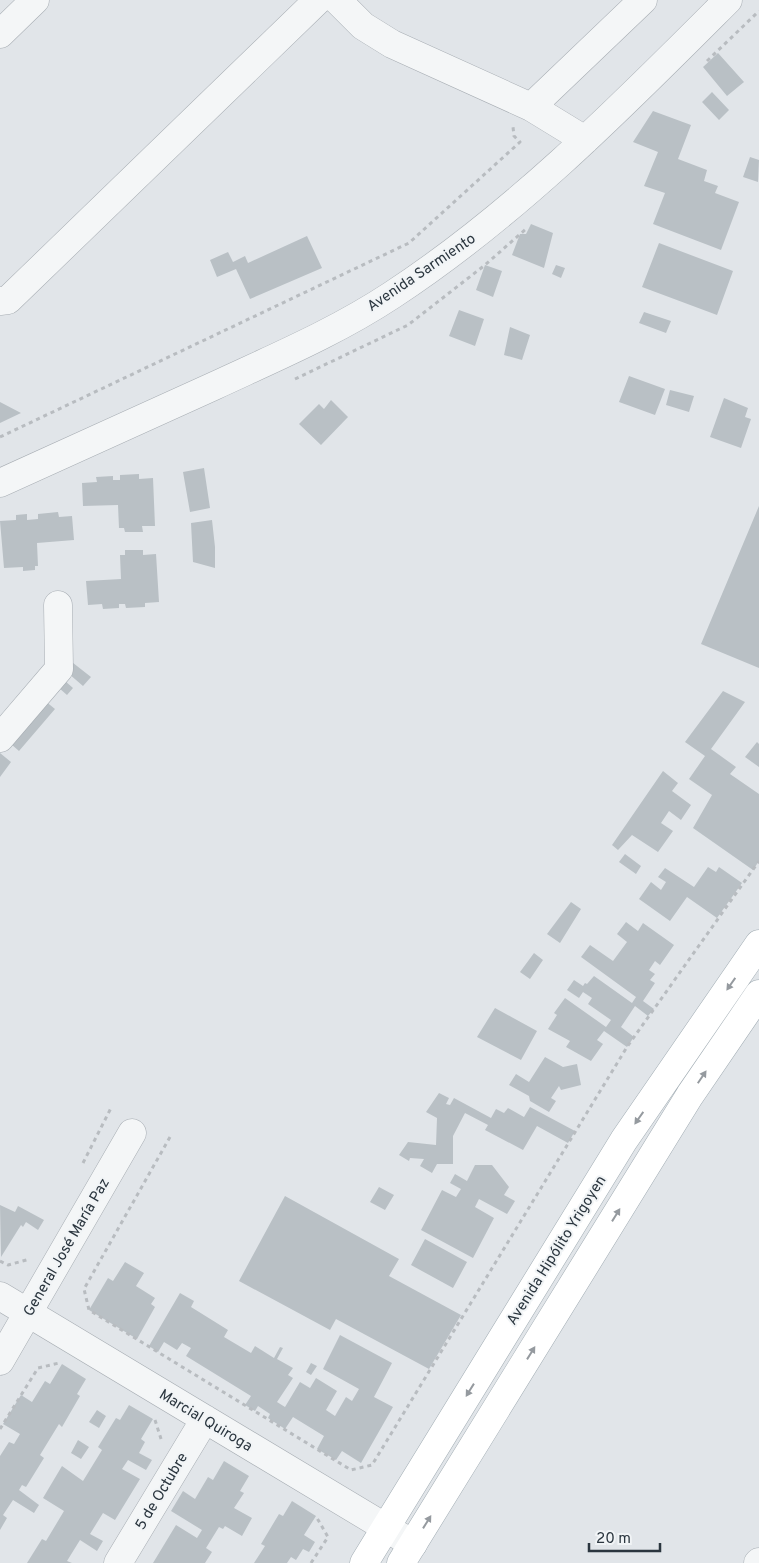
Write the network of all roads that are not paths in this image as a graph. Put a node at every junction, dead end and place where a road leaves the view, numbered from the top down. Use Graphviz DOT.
graph roads {
  1 [pos="35,0"];
  2 [pos="318,0"];
  3 [pos="337,0"];
  4 [pos="643,0"];
  5 [pos="728,0"];
  6 [pos="0,34"];
  7 [pos="522,114"];
  8 [pos="585,140"];
  9 [pos="0,301"];
  10 [pos="0,483"];
  11 [pos="58,605"];
  12 [pos="0,738"];
  13 [pos="759,944"];
  14 [pos="759,994"];
  15 [pos="132,1133"];
  16 [pos="0,1296"];
  17 [pos="28,1313"];
  18 [pos="0,1361"];
  19 [pos="486,1364"];
  20 [pos="513,1381"];
  21 [pos="205,1419"];
  22 [pos="385,1528"];
  23 [pos="407,1554"];
  24 [pos="118,1563"];
  25 [pos="364,1563"];
  1 -- 6 [label="street"];
  2 -- 9 [label="street"];
  3 -- 7 [label="street"];
  4 -- 7 [label="street"];
  5 -- 8 [label="street, Avenida Sarmiento"];
  7 -- 8 [label="street"];
  8 -- 10 [label="street, Avenida Sarmiento"];
  11 -- 12 [label="street"];
  13 -- 19 [label="main road, Avenida Hipólito Yrigoyen, one-way"];
  20 -- 14 [label="main road, one-way"];
  15 -- 17 [label="street, General José María Paz"];
  16 -- 17 [label="street, Marcial Quiroga"];
  17 -- 18 [label="street, General José María Paz"];
  17 -- 21 [label="street, Marcial Quiroga"];
  19 -- 20 [label="main road"];
  19 -- 22 [label="main road, Avenida Hipólito Yrigoyen, one-way"];
  23 -- 20 [label="main road, one-way"];
  21 -- 22 [label="street, Marcial Quiroga"];
  21 -- 24 [label="street, 5 de Octubre"];
  22 -- 23 [label="street, Marcial Quiroga"];
  22 -- 25 [label="main road, Avenida Hipólito Yrigoyen"];
}
